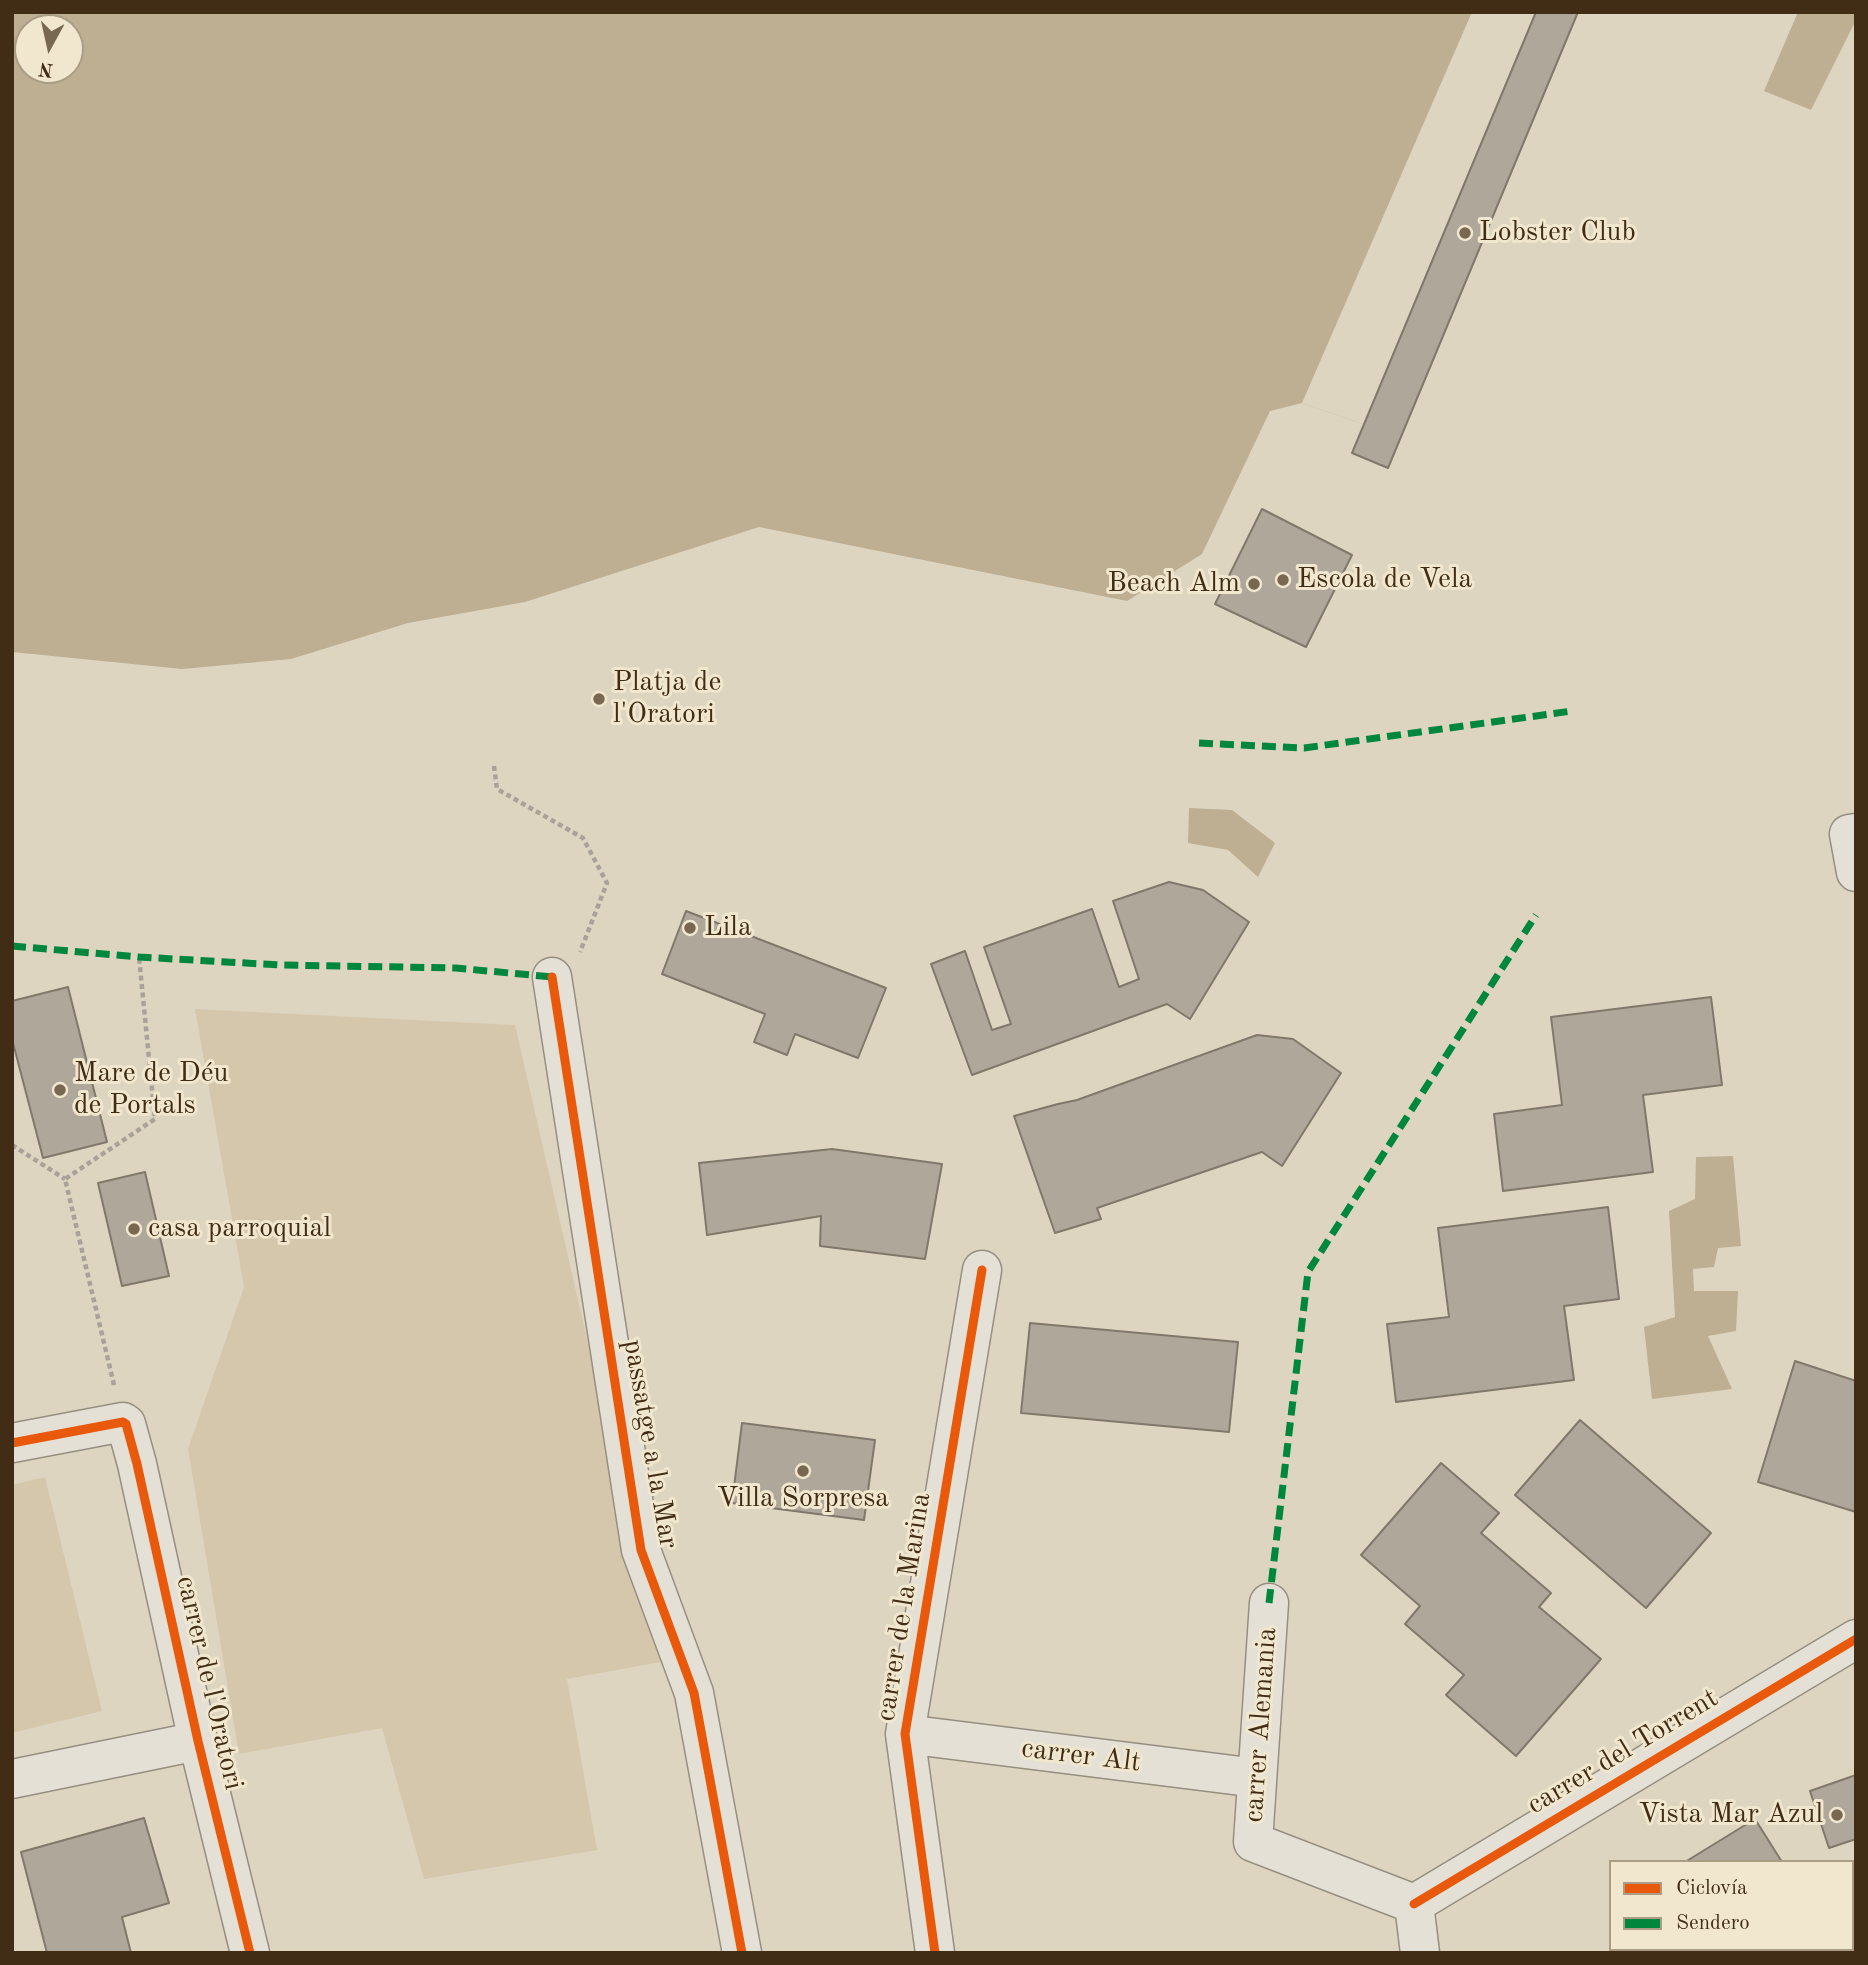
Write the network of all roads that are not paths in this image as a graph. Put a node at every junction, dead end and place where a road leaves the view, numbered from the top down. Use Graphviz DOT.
graph roads {
  1 [pos="1852,834"];
  2 [pos="1856,872"];
  3 [pos="552,977"];
  4 [pos="982,1270"];
  5 [pos="12,1443"];
  6 [pos="1269,1603"];
  7 [pos="1856,1639"];
  8 [pos="905,1734"];
  9 [pos="198,1741"];
  10 [pos="1257,1778"];
  11 [pos="12,1779"];
  12 [pos="1413,1904"];
  13 [pos="250,1953"];
  14 [pos="742,1953"];
  15 [pos="935,1953"];
  16 [pos="1420,1953"];
  1 -- 2 [label="street"];
  3 -- 14 [label="street, passatge a la Mar"];
  4 -- 8 [label="street, carrer de la Marina"];
  5 -- 9 [label="street, carrer de l'Oratori"];
  6 -- 10 [label="street, carrer Alemania"];
  7 -- 12 [label="street, carrer del Torrent"];
  8 -- 10 [label="street, carrer Alt"];
  8 -- 15 [label="street, carrer de la Marina"];
  9 -- 11 [label="street"];
  9 -- 13 [label="street, carrer de l'Oratori"];
  10 -- 12 [label="street, carrer Alemania"];
  12 -- 16 [label="street"];
}
